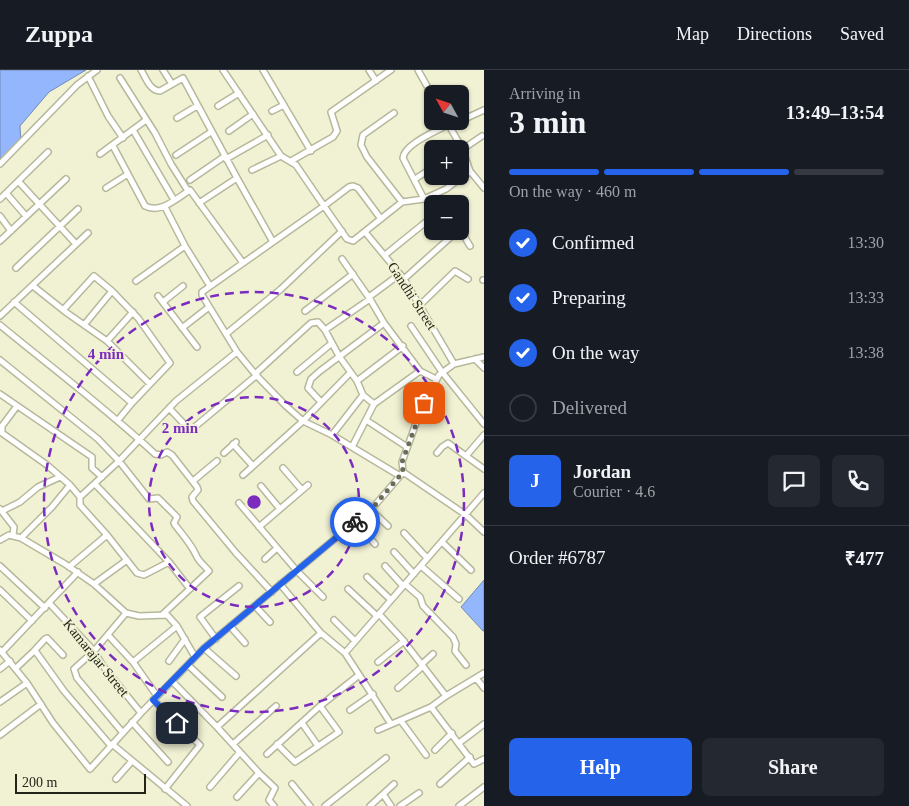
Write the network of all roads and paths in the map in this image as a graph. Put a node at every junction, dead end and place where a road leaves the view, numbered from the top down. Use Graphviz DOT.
graph roads {
  1 [pos="97,70"];
  2 [pos="141,70"];
  3 [pos="163,70"];
  4 [pos="223,70"];
  5 [pos="263,70"];
  6 [pos="369,70"];
  7 [pos="391,70"];
  8 [pos="418,70"];
  9 [pos="88,76"];
  10 [pos="120,78"];
  11 [pos="376,80"];
  12 [pos="172,84"];
  13 [pos="426,85"];
  14 [pos="239,93"];
  15 [pos="284,105"];
  16 [pos="197,106"];
  17 [pos="218,106"];
  18 [pos="484,110"];
  19 [pos="272,111"];
  20 [pos="394,113"];
  21 [pos="254,114"];
  22 [pos="469,117"];
  23 [pos="177,118"];
  24 [pos="146,120"];
  25 [pos="133,130"];
  26 [pos="437,130"];
  27 [pos="229,131"];
  28 [pos="211,132"];
  29 [pos="268,135"];
  30 [pos="482,136"];
  31 [pos="123,138"];
  32 [pos="469,145"];
  33 [pos="113,146"];
  34 [pos="310,151"];
  35 [pos="48,152"];
  36 [pos="100,154"];
  37 [pos="176,155"];
  38 [pos="282,156"];
  39 [pos="225,158"];
  40 [pos="291,161"];
  41 [pos="0,164"];
  42 [pos="252,170"];
  43 [pos="470,171"];
  44 [pos="424,173"];
  45 [pos="128,174"];
  46 [pos="237,178"];
  47 [pos="66,179"];
  48 [pos="415,179"];
  49 [pos="190,180"];
  50 [pos="19,182"];
  51 [pos="106,188"];
  52 [pos="484,188"];
  53 [pos="188,191"];
  54 [pos="6,193"];
  55 [pos="433,195"];
  56 [pos="0,198"];
  57 [pos="424,199"];
  58 [pos="174,200"];
  59 [pos="402,202"];
  60 [pos="198,203"];
  61 [pos="40,204"];
  62 [pos="324,206"];
  63 [pos="165,207"];
  64 [pos="78,209"];
  65 [pos="0,216"];
  66 [pos="26,216"];
  67 [pos="381,219"];
  68 [pos="424,223"];
  69 [pos="60,225"];
  70 [pos="11,231"];
  71 [pos="342,231"];
  72 [pos="365,232"];
  73 [pos="88,233"];
  74 [pos="448,240"];
  75 [pos="466,240"];
  76 [pos="0,241"];
  77 [pos="273,242"];
  78 [pos="76,244"];
  79 [pos="185,246"];
  80 [pos="470,246"];
  81 [pos="385,255"];
  82 [pos="342,259"];
  83 [pos="243,263"];
  84 [pos="16,268"];
  85 [pos="353,274"];
  86 [pos="400,274"];
  87 [pos="468,279"];
  88 [pos="404,280"];
  89 [pos="136,281"];
  90 [pos="33,286"];
  91 [pos="183,286"];
  92 [pos="210,286"];
  93 [pos="112,291"];
  94 [pos="158,296"];
  95 [pos="370,298"];
  96 [pos="14,302"];
  97 [pos="163,302"];
  98 [pos="419,306"];
  99 [pos="209,307"];
  100 [pos="63,310"];
  101 [pos="305,311"];
  102 [pos="133,312"];
  103 [pos="0,316"];
  104 [pos="384,323"];
  105 [pos="0,325"];
  106 [pos="84,325"];
  107 [pos="411,326"];
  108 [pos="182,328"];
  109 [pos="325,330"];
  110 [pos="226,334"];
  111 [pos="107,342"];
  112 [pos="332,343"];
  113 [pos="403,346"];
  114 [pos="197,347"];
  115 [pos="237,352"];
  116 [pos="339,356"];
  117 [pos="484,357"];
  118 [pos="475,359"];
  119 [pos="0,360"];
  120 [pos="454,364"];
  121 [pos="484,368"];
  122 [pos="297,372"];
  123 [pos="420,372"];
  124 [pos="442,372"];
  125 [pos="256,374"];
  126 [pos="350,374"];
  127 [pos="436,379"];
  128 [pos="357,381"];
  129 [pos="150,384"];
  130 [pos="0,394"];
  131 [pos="363,395"];
  132 [pos="321,402"];
  133 [pos="132,403"];
  134 [pos="374,404"];
  135 [pos="17,406"];
  136 [pos="168,408"];
  137 [pos="118,420"];
  138 [pos="303,420"];
  139 [pos="366,420"];
  140 [pos="484,424"];
  141 [pos="332,435"];
  142 [pos="484,435"];
  143 [pos="139,439"];
  144 [pos="352,447"];
  145 [pos="407,447"];
  146 [pos="224,453"];
  147 [pos="437,453"];
  148 [pos="466,456"];
  149 [pos="119,461"];
  150 [pos="217,461"];
  151 [pos="253,466"];
  152 [pos="284,468"];
  153 [pos="484,469"];
  154 [pos="402,474"];
  155 [pos="243,475"];
  156 [pos="60,477"];
  157 [pos="102,477"];
  158 [pos="193,481"];
  159 [pos="95,484"];
  160 [pos="70,485"];
  161 [pos="308,485"];
  162 [pos="261,486"];
  163 [pos="302,490"];
  164 [pos="484,493"];
  165 [pos="80,497"];
  166 [pos="239,503"];
  167 [pos="280,509"];
  168 [pos="370,509"];
  169 [pos="1,510"];
  170 [pos="466,515"];
  171 [pos="355,522"];
  172 [pos="388,526"];
  173 [pos="259,527"];
  174 [pos="484,532"];
  175 [pos="404,533"];
  176 [pos="13,535"];
  177 [pos="107,535"];
  178 [pos="21,538"];
  179 [pos="0,540"];
  180 [pos="442,542"];
  181 [pos="375,544"];
  182 [pos="277,548"];
  183 [pos="394,552"];
  184 [pos="427,558"];
  185 [pos="265,559"];
  186 [pos="127,560"];
  187 [pos="169,562"];
  188 [pos="0,566"];
  189 [pos="385,566"];
  190 [pos="421,566"];
  191 [pos="69,567"];
  192 [pos="297,570"];
  193 [pos="471,570"];
  194 [pos="78,572"];
  195 [pos="414,574"];
  196 [pos="367,577"];
  197 [pos="94,584"];
  198 [pos="280,584"];
  199 [pos="404,585"];
  200 [pos="239,586"];
  201 [pos="190,589"];
  202 [pos="348,589"];
  203 [pos="0,590"];
  204 [pos="272,592"];
  205 [pos="323,598"];
  206 [pos="391,600"];
  207 [pos="459,600"];
  208 [pos="50,604"];
  209 [pos="255,606"];
  210 [pos="45,608"];
  211 [pos="126,613"];
  212 [pos="163,614"];
  213 [pos="378,615"];
  214 [pos="334,620"];
  215 [pos="32,621"];
  216 [pos="270,622"];
  217 [pos="177,626"];
  218 [pos="230,626"];
  219 [pos="321,633"];
  220 [pos="108,635"];
  221 [pos="185,639"];
  222 [pos="216,639"];
  223 [pos="355,641"];
  224 [pos="404,641"];
  225 [pos="245,643"];
  226 [pos="204,648"];
  227 [pos="1,651"];
  228 [pos="34,651"];
  229 [pos="94,651"];
  230 [pos="345,653"];
  231 [pos="433,654"];
  232 [pos="64,655"];
  233 [pos="195,657"];
  234 [pos="10,661"];
  235 [pos="169,661"];
  236 [pos="133,662"];
  237 [pos="378,662"];
  238 [pos="188,664"];
  239 [pos="422,665"];
  240 [pos="466,665"];
  241 [pos="16,668"];
  242 [pos="0,669"];
  243 [pos="484,674"];
  244 [pos="359,675"];
  245 [pos="236,676"];
  246 [pos="476,678"];
  247 [pos="172,680"];
  248 [pos="27,683"];
  249 [pos="398,688"];
  250 [pos="484,688"];
  251 [pos="372,694"];
  252 [pos="446,696"];
  253 [pos="222,697"];
  254 [pos="155,698"];
  255 [pos="0,702"];
  256 [pos="41,704"];
  257 [pos="276,706"];
  258 [pos="320,706"];
  259 [pos="431,707"];
  260 [pos="350,710"];
  261 [pos="141,713"];
  262 [pos="402,721"];
  263 [pos="132,722"];
  264 [pos="302,723"];
  265 [pos="391,724"];
  266 [pos="484,724"];
  267 [pos="217,727"];
  268 [pos="378,730"];
  269 [pos="122,733"];
  270 [pos="452,733"];
  271 [pos="0,735"];
  272 [pos="459,743"];
  273 [pos="233,744"];
  274 [pos="277,744"];
  275 [pos="111,745"];
  276 [pos="318,746"];
  277 [pos="435,750"];
  278 [pos="240,752"];
  279 [pos="267,754"];
  280 [pos="426,755"];
  281 [pos="470,757"];
  282 [pos="386,758"];
  283 [pos="484,759"];
  284 [pos="132,761"];
  285 [pos="168,762"];
  286 [pos="259,773"];
  287 [pos="116,779"];
  288 [pos="292,784"];
  289 [pos="394,784"];
  290 [pos="440,784"];
  291 [pos="210,787"];
  292 [pos="484,787"];
  293 [pos="165,789"];
  294 [pos="419,793"];
  295 [pos="383,794"];
  296 [pos="236,797"];
  297 [pos="181,801"];
  298 [pos="467,804"];
  299 [pos="176,806"];
  300 [pos="187,806"];
  301 [pos="274,806"];
  302 [pos="310,806"];
  303 [pos="325,806"];
  304 [pos="370,806"];
  305 [pos="391,806"];
  306 [pos="400,806"];
  307 [pos="459,806"];
  1 -- 9 [label="street"];
  2 -- 12 [label="street"];
  3 -- 12 [label="street"];
  4 -- 14 [label="street"];
  5 -- 15 [label="street"];
  6 -- 11 [label="street"];
  7 -- 11 [label="street"];
  8 -- 13 [label="street"];
  9 -- 31 [label="street"];
  9 -- 41 [label="street"];
  10 -- 24 [label="street"];
  11 -- 34 [label="street"];
  12 -- 16 [label="street"];
  14 -- 17 [label="street"];
  14 -- 21 [label="street"];
  15 -- 19 [label="street"];
  15 -- 34 [label="street"];
  16 -- 23 [label="street"];
  16 -- 28 [label="street"];
  18 -- 22 [label="street"];
  20 -- 59 [label="street"];
  21 -- 27 [label="street"];
  21 -- 29 [label="street"];
  24 -- 25 [label="street"];
  24 -- 53 [label="street"];
  25 -- 31 [label="street"];
  25 -- 58 [label="street"];
  26 -- 48 [label="street"];
  28 -- 37 [label="street"];
  28 -- 39 [label="street"];
  29 -- 38 [label="street"];
  29 -- 39 [label="street"];
  30 -- 32 [label="street"];
  31 -- 33 [label="street"];
  33 -- 36 [label="street"];
  33 -- 45 [label="street"];
  34 -- 40 [label="street"];
  35 -- 50 [label="street"];
  38 -- 40 [label="street"];
  38 -- 42 [label="street"];
  39 -- 46 [label="street"];
  39 -- 49 [label="street"];
  40 -- 62 [label="street"];
  43 -- 52 [label="street"];
  43 -- 55 [label="street"];
  44 -- 48 [label="street"];
  45 -- 51 [label="street"];
  45 -- 63 [label="street"];
  46 -- 60 [label="street"];
  46 -- 77 [label="street"];
  47 -- 61 [label="street"];
  48 -- 57 [label="street"];
  50 -- 54 [label="street"];
  50 -- 61 [label="street"];
  53 -- 58 [label="street"];
  53 -- 60 [label="street"];
  54 -- 56 [label="street"];
  54 -- 66 [label="street"];
  57 -- 59 [label="street"];
  58 -- 63 [label="street"];
  59 -- 67 [label="street"];
  60 -- 83 [label="street"];
  61 -- 66 [label="street"];
  61 -- 69 [label="street"];
  62 -- 67 [label="street"];
  62 -- 71 [label="street"];
  62 -- 77 [label="street"];
  63 -- 79 [label="street"];
  64 -- 69 [label="street"];
  65 -- 70 [label="street"];
  66 -- 70 [label="street"];
  67 -- 72 [label="street"];
  68 -- 81 [label="street"];
  69 -- 78 [label="street"];
  69 -- 84 [label="street"];
  70 -- 76 [label="street"];
  71 -- 72 [label="street"];
  71 -- 110 [label="street"];
  72 -- 81 [label="street, Gandhi Street"];
  73 -- 78 [label="street"];
  74 -- 88 [label="street"];
  75 -- 80 [label="street"];
  77 -- 83 [label="street"];
  78 -- 90 [label="street"];
  79 -- 89 [label="street"];
  79 -- 92 [label="street"];
  81 -- 86 [label="street, Gandhi Street"];
  82 -- 85 [label="street"];
  83 -- 92 [label="street"];
  85 -- 95 [label="street"];
  85 -- 101 [label="street"];
  86 -- 88 [label="street, Gandhi Street"];
  86 -- 95 [label="street"];
  87 -- 98 [label="street"];
  88 -- 98 [label="street, Gandhi Street"];
  90 -- 96 [label="street"];
  90 -- 100 [label="street"];
  91 -- 97 [label="street"];
  92 -- 99 [label="street"];
  93 -- 100 [label="street"];
  93 -- 102 [label="street"];
  93 -- 106 [label="street"];
  94 -- 97 [label="street"];
  95 -- 104 [label="street"];
  95 -- 109 [label="street"];
  96 -- 103 [label="street"];
  96 -- 133 [label="street"];
  97 -- 108 [label="street"];
  98 -- 120 [label="street, Gandhi Street"];
  99 -- 108 [label="street"];
  99 -- 110 [label="street"];
  100 -- 106 [label="street"];
  102 -- 111 [label="street"];
  102 -- 129 [label="street"];
  104 -- 113 [label="street"];
  104 -- 116 [label="street"];
  105 -- 137 [label="street"];
  106 -- 111 [label="street"];
  107 -- 124 [label="street"];
  108 -- 114 [label="street"];
  109 -- 112 [label="street"];
  109 -- 125 [label="street"];
  110 -- 115 [label="street"];
  111 -- 129 [label="street"];
  112 -- 116 [label="street"];
  112 -- 122 [label="street"];
  113 -- 123 [label="street"];
  113 -- 128 [label="street"];
  115 -- 125 [label="street"];
  115 -- 136 [label="street"];
  116 -- 126 [label="street"];
  116 -- 132 [label="street"];
  117 -- 118 [label="street"];
  118 -- 120 [label="street"];
  118 -- 121 [label="street"];
  119 -- 149 [label="street"];
  120 -- 124 [label="street"];
  123 -- 127 [label="street"];
  123 -- 134 [label="street"];
  124 -- 127 [label="street"];
  124 -- 140 [label="street"];
  125 -- 136 [label="street"];
  125 -- 138 [label="street"];
  126 -- 128 [label="street"];
  126 -- 132 [label="street"];
  127 -- 145 [label="street"];
  128 -- 131 [label="street"];
  129 -- 133 [label="street"];
  130 -- 135 [label="street"];
  131 -- 134 [label="street"];
  131 -- 141 [label="street"];
  132 -- 138 [label="street"];
  133 -- 137 [label="street"];
  134 -- 139 [label="street"];
  135 -- 156 [label="street"];
  135 -- 157 [label="street"];
  136 -- 143 [label="street"];
  137 -- 143 [label="street"];
  138 -- 141 [label="street"];
  138 -- 151 [label="street"];
  139 -- 144 [label="street"];
  139 -- 145 [label="street"];
  141 -- 144 [label="street"];
  142 -- 148 [label="street"];
  143 -- 149 [label="street"];
  143 -- 158 [label="street"];
  144 -- 154 [label="street"];
  145 -- 154 [label="street"];
  146 -- 151 [label="street"];
  147 -- 148 [label="street"];
  148 -- 153 [label="street"];
  149 -- 157 [label="street"];
  149 -- 201 [label="street"];
  150 -- 158 [label="street"];
  151 -- 155 [label="street"];
  152 -- 163 [label="street"];
  154 -- 168 [label="street"];
  154 -- 170 [label="street"];
  156 -- 160 [label="street"];
  156 -- 169 [label="street"];
  157 -- 159 [label="street"];
  158 -- 204 [label="street"];
  159 -- 165 [label="street"];
  159 -- 187 [label="street"];
  160 -- 165 [label="street"];
  160 -- 178 [label="street"];
  161 -- 163 [label="street"];
  162 -- 167 [label="street"];
  163 -- 167 [label="street"];
  164 -- 170 [label="street"];
  165 -- 177 [label="street"];
  166 -- 173 [label="street"];
  167 -- 173 [label="street"];
  168 -- 171 [label="street"];
  168 -- 172 [label="street"];
  169 -- 176 [label="street"];
  170 -- 174 [label="street"];
  170 -- 180 [label="street"];
  171 -- 181 [label="street"];
  171 -- 192 [label="street"];
  173 -- 182 [label="street"];
  175 -- 184 [label="street"];
  176 -- 178 [label="street"];
  176 -- 179 [label="street"];
  177 -- 186 [label="street"];
  177 -- 191 [label="street"];
  178 -- 191 [label="street"];
  180 -- 184 [label="street"];
  180 -- 193 [label="street"];
  182 -- 185 [label="street"];
  182 -- 192 [label="street"];
  183 -- 195 [label="street"];
  184 -- 190 [label="street"];
  186 -- 187 [label="street"];
  186 -- 197 [label="street"];
  187 -- 201 [label="street"];
  188 -- 210 [label="street"];
  189 -- 199 [label="street"];
  190 -- 195 [label="street"];
  190 -- 207 [label="street"];
  191 -- 194 [label="street"];
  192 -- 198 [label="street"];
  192 -- 205 [label="street"];
  194 -- 197 [label="street"];
  194 -- 208 [label="street"];
  195 -- 199 [label="street"];
  196 -- 206 [label="street"];
  197 -- 211 [label="street"];
  198 -- 204 [label="street"];
  198 -- 219 [label="street"];
  199 -- 206 [label="street"];
  199 -- 240 [label="street"];
  200 -- 222 [label="street"];
  201 -- 212 [label="street"];
  202 -- 213 [label="street"];
  203 -- 215 [label="street"];
  204 -- 209 [label="street"];
  206 -- 213 [label="street"];
  208 -- 210 [label="street"];
  208 -- 229 [label="street, Kamarajar Street"];
  209 -- 216 [label="street"];
  209 -- 218 [label="street"];
  210 -- 215 [label="street"];
  211 -- 212 [label="street"];
  211 -- 220 [label="street"];
  212 -- 217 [label="street"];
  213 -- 223 [label="street"];
  213 -- 224 [label="street"];
  214 -- 223 [label="street"];
  215 -- 227 [label="street"];
  217 -- 221 [label="street"];
  217 -- 236 [label="street"];
  218 -- 222 [label="street"];
  218 -- 225 [label="street"];
  219 -- 230 [label="street"];
  219 -- 267 [label="street"];
  220 -- 229 [label="street"];
  220 -- 236 [label="street"];
  221 -- 233 [label="street"];
  221 -- 235 [label="street"];
  222 -- 226 [label="street"];
  223 -- 230 [label="street"];
  224 -- 237 [label="street"];
  224 -- 239 [label="street"];
  226 -- 233 [label="street"];
  226 -- 245 [label="street"];
  227 -- 234 [label="street"];
  228 -- 232 [label="street"];
  228 -- 241 [label="street"];
  228 -- 275 [label="street"];
  229 -- 261 [label="street, Kamarajar Street"];
  229 -- 269 [label="street"];
  230 -- 244 [label="street"];
  231 -- 239 [label="street"];
  233 -- 238 [label="street"];
  234 -- 241 [label="street"];
  234 -- 242 [label="street"];
  236 -- 254 [label="street"];
  238 -- 247 [label="street"];
  238 -- 253 [label="street"];
  239 -- 249 [label="street"];
  239 -- 252 [label="street"];
  241 -- 248 [label="street"];
  243 -- 246 [label="street"];
  244 -- 251 [label="street"];
  244 -- 258 [label="street"];
  246 -- 250 [label="street"];
  246 -- 252 [label="street"];
  247 -- 254 [label="street"];
  247 -- 267 [label="street"];
  248 -- 255 [label="street"];
  248 -- 256 [label="street"];
  251 -- 260 [label="street"];
  251 -- 265 [label="street"];
  252 -- 259 [label="street"];
  254 -- 261 [label="street"];
  254 -- 293 [label="street"];
  256 -- 271 [label="street"];
  256 -- 275 [label="street"];
  257 -- 273 [label="street"];
  258 -- 264 [label="street"];
  258 -- 276 [label="street"];
  259 -- 262 [label="street"];
  259 -- 270 [label="street"];
  261 -- 263 [label="street"];
  262 -- 265 [label="street"];
  262 -- 280 [label="street"];
  263 -- 269 [label="street"];
  263 -- 285 [label="street"];
  264 -- 274 [label="street"];
  264 -- 276 [label="street"];
  265 -- 268 [label="street"];
  266 -- 272 [label="street"];
  267 -- 273 [label="street"];
  269 -- 275 [label="street"];
  270 -- 272 [label="street"];
  270 -- 277 [label="street"];
  272 -- 281 [label="street"];
  273 -- 278 [label="street"];
  274 -- 276 [label="street"];
  274 -- 279 [label="street"];
  275 -- 284 [label="street"];
  278 -- 286 [label="street"];
  278 -- 291 [label="street"];
  281 -- 283 [label="street"];
  281 -- 290 [label="street"];
  282 -- 303 [label="street"];
  284 -- 287 [label="street"];
  284 -- 293 [label="street"];
  286 -- 296 [label="street"];
  286 -- 301 [label="street"];
  288 -- 302 [label="street"];
  289 -- 295 [label="street"];
  292 -- 298 [label="street"];
  293 -- 297 [label="street"];
  294 -- 306 [label="street"];
  295 -- 304 [label="street"];
  295 -- 305 [label="street"];
  297 -- 299 [label="street"];
  297 -- 300 [label="street"];
  298 -- 307 [label="street"];
}
